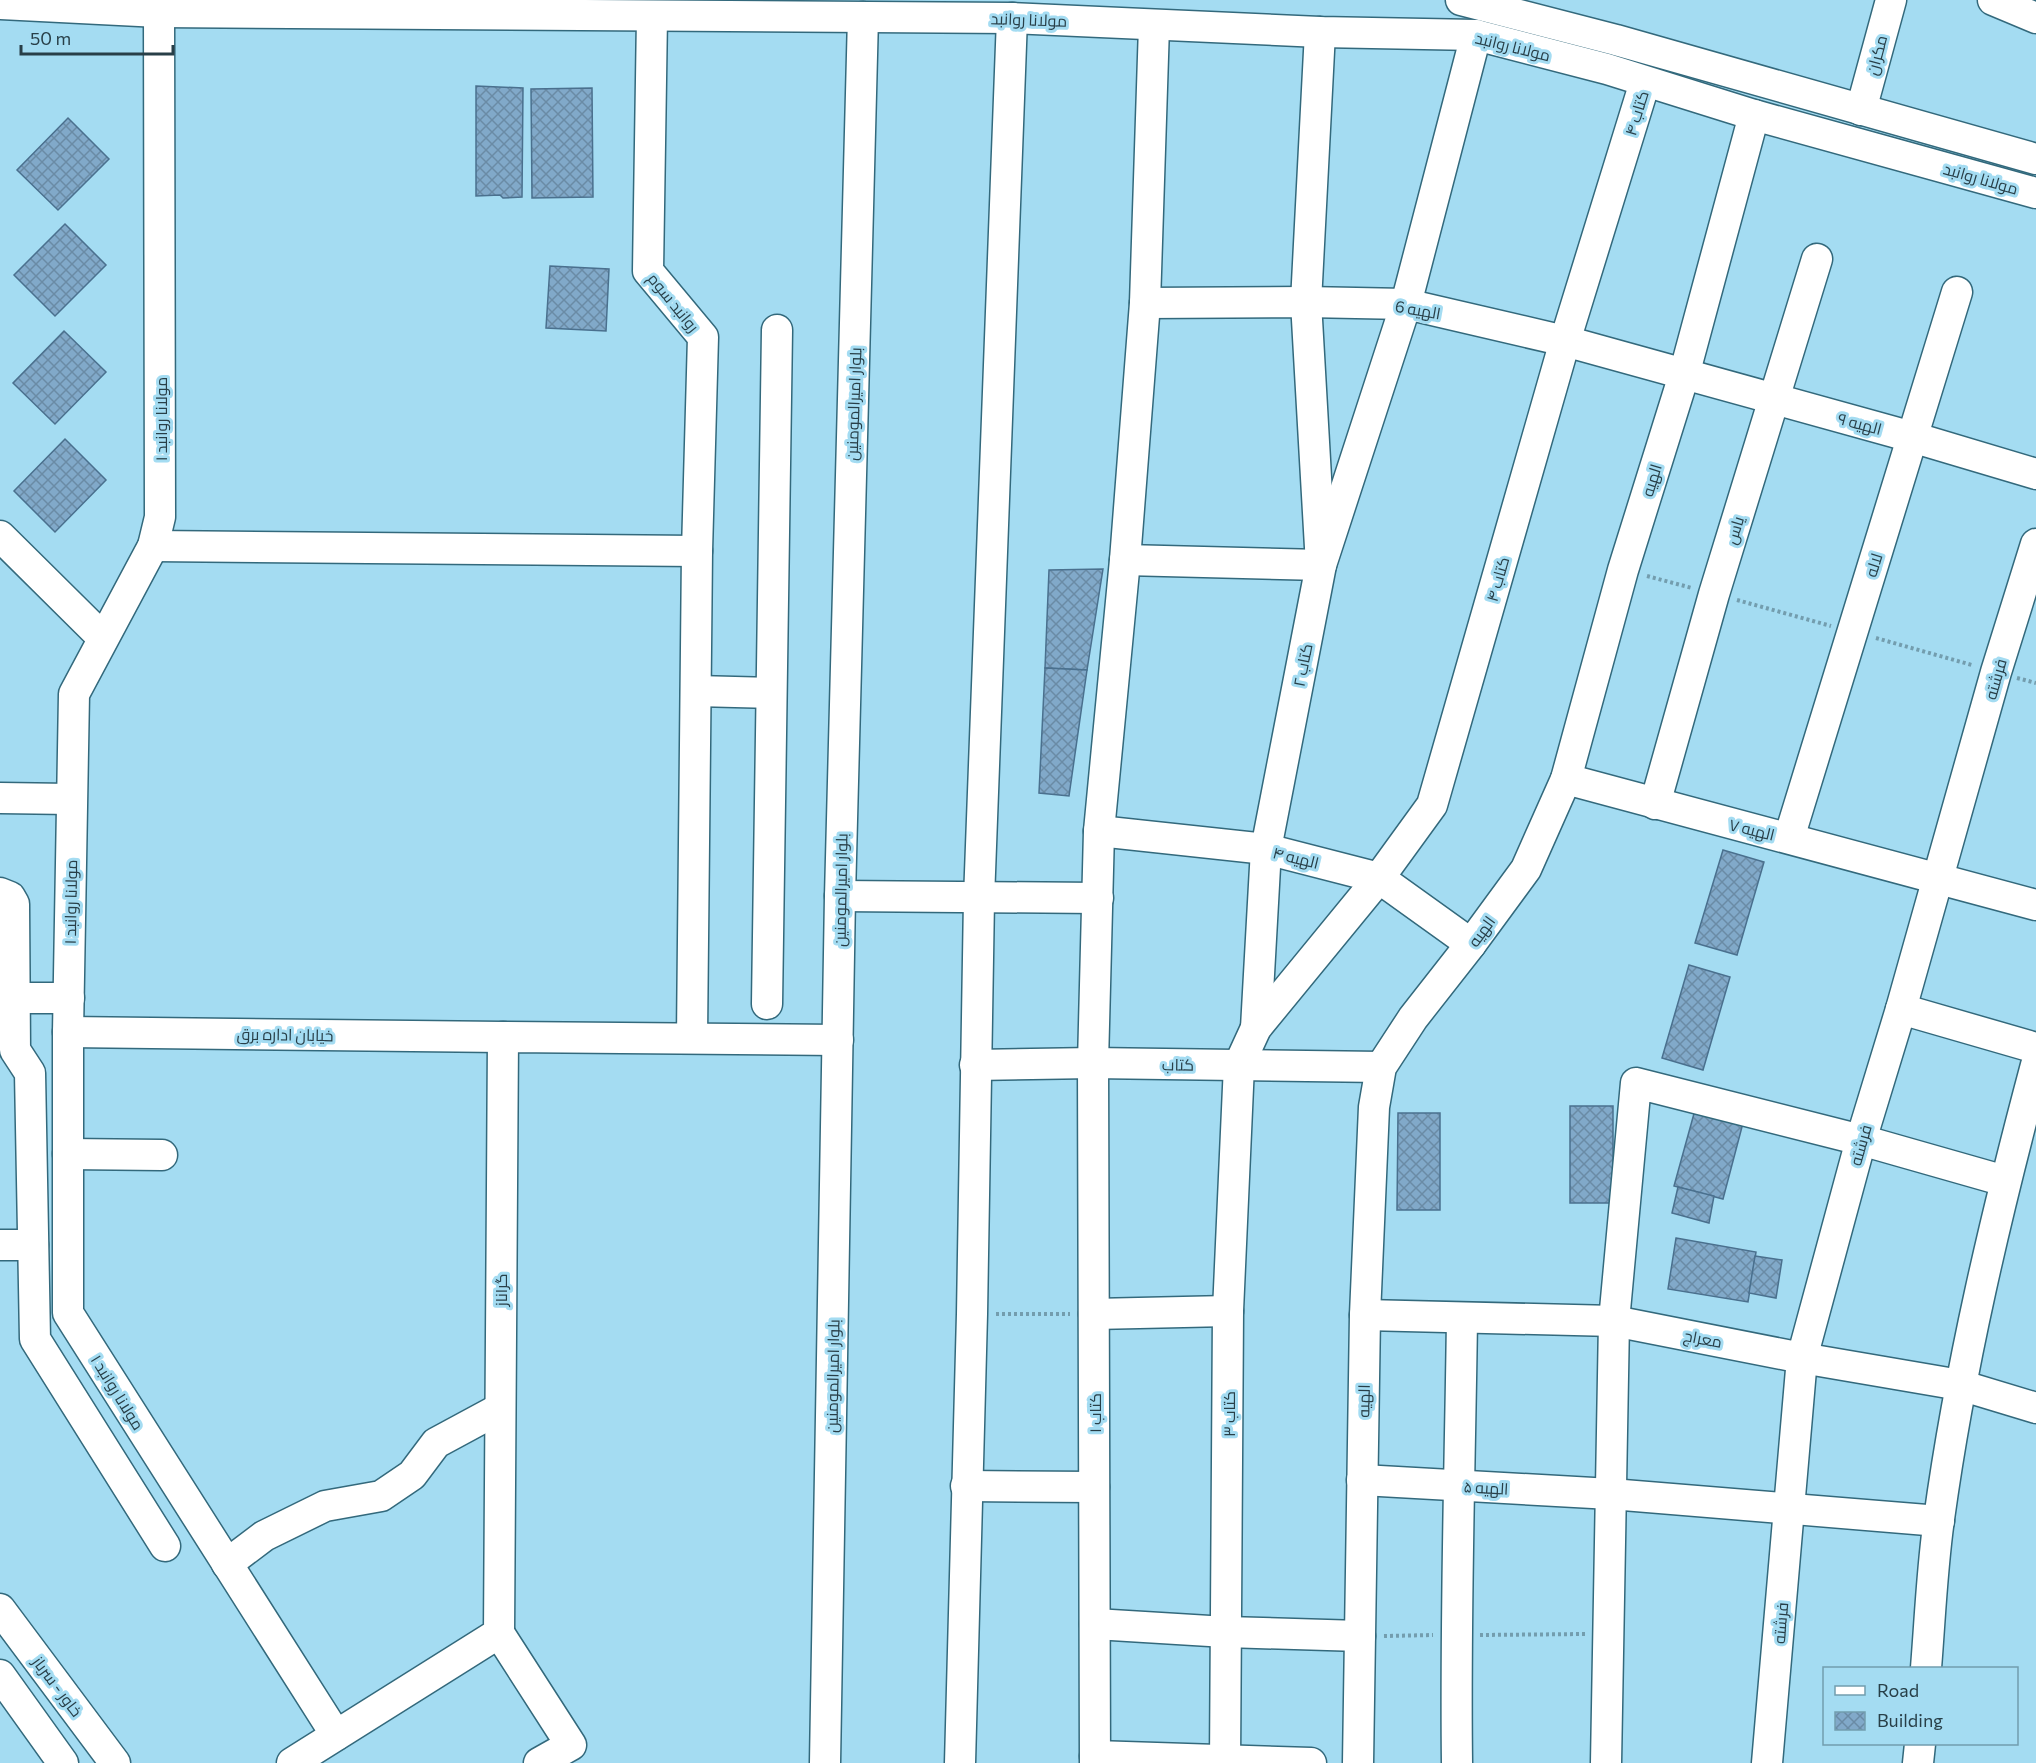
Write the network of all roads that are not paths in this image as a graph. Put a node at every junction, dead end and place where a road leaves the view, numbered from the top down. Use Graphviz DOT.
graph roads {
  1 [pos="1461,0"];
  2 [pos="1891,0"];
  3 [pos="1993,0"];
  4 [pos="0,4"];
  5 [pos="497,7"];
  6 [pos="794,8"];
  7 [pos="931,9"];
  8 [pos="159,12"];
  9 [pos="652,15"];
  10 [pos="863,17"];
  11 [pos="1012,18"];
  12 [pos="2036,18"];
  13 [pos="1154,26"];
  14 [pos="1320,32"];
  15 [pos="1476,35"];
  16 [pos="1616,40"];
  17 [pos="1607,69"];
  18 [pos="1646,82"];
  19 [pos="1861,110"];
  20 [pos="1754,115"];
  21 [pos="2036,159"];
  22 [pos="2036,193"];
  23 [pos="1817,258"];
  24 [pos="1957,292"];
  25 [pos="1306,302"];
  26 [pos="1145,303"];
  27 [pos="1406,304"];
  28 [pos="777,330"];
  29 [pos="1565,341"];
  30 [pos="1684,375"];
  31 [pos="1774,400"];
  32 [pos="1912,437"];
  33 [pos="2036,474"];
  34 [pos="0,536"];
  35 [pos="2036,544"];
  36 [pos="153,546"];
  37 [pos="697,551"];
  38 [pos="1125,560"];
  39 [pos="1321,565"];
  40 [pos="103,638"];
  41 [pos="696,692"];
  42 [pos="771,693"];
  43 [pos="1566,779"];
  44 [pos="0,798"];
  45 [pos="71,798"];
  46 [pos="1655,804"];
  47 [pos="1100,831"];
  48 [pos="1789,838"];
  49 [pos="1266,849"];
  50 [pos="1379,878"];
  51 [pos="1938,878"];
  52 [pos="5,895"];
  53 [pos="840,896"];
  54 [pos="1098,898"];
  55 [pos="979,899"];
  56 [pos="2036,905"];
  57 [pos="1471,944"];
  58 [pos="14,998"];
  59 [pos="69,998"];
  60 [pos="767,1004"];
  61 [pos="1901,1009"];
  62 [pos="1256,1028"];
  63 [pos="68,1032"];
  64 [pos="502,1037"];
  65 [pos="692,1038"];
  66 [pos="838,1040"];
  67 [pos="2036,1048"];
  68 [pos="1093,1063"];
  69 [pos="975,1065"];
  70 [pos="1239,1065"];
  71 [pos="2036,1065"];
  72 [pos="1381,1066"];
  73 [pos="0,1072"];
  74 [pos="30,1073"];
  75 [pos="1861,1140"];
  76 [pos="68,1154"];
  77 [pos="162,1155"];
  78 [pos="2005,1181"];
  79 [pos="0,1245"];
  80 [pos="33,1245"];
  81 [pos="1228,1311"];
  82 [pos="1094,1314"];
  83 [pos="1365,1315"];
  84 [pos="1462,1318"];
  85 [pos="1614,1321"];
  86 [pos="1802,1358"];
  87 [pos="1960,1385"];
  88 [pos="2036,1408"];
  89 [pos="500,1409"];
  90 [pos="145,1434"];
  91 [pos="109,1458"];
  92 [pos="1362,1480"];
  93 [pos="1460,1485"];
  94 [pos="966,1486"];
  95 [pos="1094,1487"];
  96 [pos="1611,1494"];
  97 [pos="1790,1509"];
  98 [pos="1939,1521"];
  99 [pos="165,1546"];
  100 [pos="227,1564"];
  101 [pos="0,1609"];
  102 [pos="1095,1624"];
  103 [pos="1226,1632"];
  104 [pos="499,1633"];
  105 [pos="1360,1636"];
  106 [pos="1926,1667"];
  107 [pos="0,1675"];
  108 [pos="336,1735"];
  109 [pos="1920,1745"];
  110 [pos="1095,1759"];
  111 [pos="1225,1761"];
  112 [pos="63,1763"];
  113 [pos="115,1763"];
  114 [pos="292,1763"];
  115 [pos="539,1763"];
  116 [pos="825,1763"];
  117 [pos="960,1763"];
  118 [pos="1311,1763"];
  119 [pos="1358,1763"];
  120 [pos="1457,1763"];
  121 [pos="1606,1763"];
  122 [pos="1767,1763"];
  123 [pos="1918,1763"];
  1 -- 16 [label="street, مولانا روانبد"];
  2 -- 19 [label="street, مکران"];
  3 -- 12 [label="street"];
  4 -- 8 [label="street, مولانا روانبد"];
  5 -- 8 [label="street, مولانا روانبد"];
  5 -- 9 [label="street, مولانا روانبد"];
  6 -- 9 [label="street, مولانا روانبد"];
  6 -- 10 [label="street, مولانا روانبد"];
  7 -- 10 [label="street, مولانا روانبد"];
  7 -- 11 [label="street, مولانا روانبد"];
  8 -- 36 [label="street, مولانا روانبد ۱"];
  9 -- 37 [label="street, روانبد سوم"];
  10 -- 53 [label="street, بلوار امیرالمومنین"];
  11 -- 13 [label="street, مولانا روانبد"];
  11 -- 55 [label="street"];
  13 -- 14 [label="street, مولانا روانبد"];
  13 -- 26 [label="street, کتاب ۱"];
  14 -- 15 [label="street, مولانا روانبد"];
  14 -- 25 [label="street, کتاب ۲"];
  15 -- 17 [label="street, مولانا روانبد"];
  15 -- 27 [label="street"];
  16 -- 17 [label="street"];
  16 -- 19 [label="street, مولانا روانبد"];
  17 -- 18 [label="street, مولانا روانبد"];
  18 -- 20 [label="street, مولانا روانبد"];
  18 -- 29 [label="street, کتاب ۴"];
  19 -- 21 [label="street, مولانا روانبد"];
  20 -- 22 [label="street, مولانا روانبد"];
  20 -- 30 [label="street, الهیه"];
  23 -- 31 [label="street, یاس"];
  24 -- 32 [label="street, لاله"];
  25 -- 26 [label="street, الهیه 6"];
  25 -- 27 [label="street, الهیه 6"];
  25 -- 39 [label="street, کتاب ۲"];
  26 -- 38 [label="street, کتاب ۱"];
  27 -- 29 [label="street, الهیه 6"];
  27 -- 39 [label="street"];
  28 -- 42 [label="street"];
  29 -- 30 [label="street, الهیه 6"];
  29 -- 50 [label="street, کتاب ۴"];
  30 -- 31 [label="street, الهیه ۹"];
  30 -- 43 [label="street, الهیه"];
  31 -- 32 [label="street, الهیه ۹"];
  31 -- 46 [label="street, یاس"];
  32 -- 33 [label="street, الهیه ۹"];
  32 -- 48 [label="street, لاله"];
  34 -- 40 [label="street"];
  35 -- 51 [label="street, فرشته"];
  36 -- 37 [label="street"];
  36 -- 40 [label="street, مولانا روانبد ۱"];
  37 -- 41 [label="street, روانبد سوم"];
  38 -- 39 [label="street"];
  38 -- 47 [label="street, کتاب ۱"];
  39 -- 49 [label="street, کتاب ۲"];
  40 -- 45 [label="street, مولانا روانبد ۱"];
  41 -- 42 [label="street"];
  41 -- 65 [label="street, روانبد سوم"];
  42 -- 60 [label="street"];
  43 -- 46 [label="street, الهیه ۷"];
  43 -- 57 [label="street, الهیه"];
  44 -- 45 [label="street"];
  45 -- 59 [label="street, مولانا روانبد ۱"];
  46 -- 48 [label="street, الهیه ۷"];
  47 -- 49 [label="street, الهیه ۴"];
  47 -- 54 [label="street, کتاب ۱"];
  48 -- 51 [label="street, الهیه ۷"];
  49 -- 50 [label="street, الهیه ۴"];
  49 -- 62 [label="street, کتاب ۲"];
  50 -- 57 [label="street, الهیه ۴"];
  50 -- 62 [label="street, کتاب ۴"];
  51 -- 56 [label="street, الهیه ۷"];
  51 -- 61 [label="street, فرشته"];
  52 -- 58 [label="street"];
  53 -- 55 [label="street"];
  53 -- 66 [label="street, بلوار امیرالمومنین"];
  54 -- 55 [label="street"];
  54 -- 68 [label="street, کتاب ۱"];
  55 -- 69 [label="street"];
  57 -- 72 [label="street, الهیه"];
  58 -- 59 [label="street"];
  58 -- 74 [label="street"];
  59 -- 63 [label="street, مولانا روانبد ۱"];
  61 -- 67 [label="street"];
  61 -- 75 [label="street, فرشته"];
  62 -- 70 [label="street"];
  63 -- 64 [label="street, خیابان اداره برق"];
  63 -- 76 [label="street, مولانا روانبد ۱"];
  64 -- 65 [label="street"];
  64 -- 89 [label="street, گراناز"];
  65 -- 66 [label="street"];
  66 -- 116 [label="street, بلوار امیرالمومنین"];
  68 -- 69 [label="street, کتاب"];
  68 -- 70 [label="street, کتاب"];
  68 -- 82 [label="street, کتاب ۱"];
  69 -- 94 [label="street"];
  70 -- 72 [label="street, کتاب"];
  70 -- 81 [label="street, کتاب ۳"];
  71 -- 78 [label="street"];
  72 -- 83 [label="street, الهیه"];
  73 -- 74 [label="street"];
  74 -- 80 [label="street"];
  75 -- 78 [label="street"];
  75 -- 85 [label="street"];
  75 -- 86 [label="street, فرشته"];
  76 -- 77 [label="street"];
  76 -- 90 [label="street, مولانا روانبد ۱"];
  78 -- 87 [label="street"];
  79 -- 80 [label="street"];
  80 -- 91 [label="street"];
  81 -- 82 [label="street"];
  81 -- 103 [label="street, کتاب ۳"];
  82 -- 95 [label="street, کتاب ۱"];
  83 -- 84 [label="street, معراج"];
  83 -- 92 [label="street, الهیه"];
  84 -- 85 [label="street, معراج"];
  84 -- 93 [label="street"];
  85 -- 86 [label="street, معراج"];
  85 -- 96 [label="street"];
  86 -- 87 [label="street, معراج"];
  86 -- 97 [label="street, فرشته"];
  87 -- 88 [label="street, معراج"];
  87 -- 98 [label="street"];
  89 -- 100 [label="street"];
  89 -- 104 [label="street, گراناز"];
  90 -- 91 [label="street"];
  90 -- 100 [label="street, مولانا روانبد ۱"];
  91 -- 99 [label="street"];
  92 -- 93 [label="street, الهیه ۵"];
  92 -- 105 [label="street, الهیه"];
  93 -- 96 [label="street, الهیه ۵"];
  93 -- 120 [label="street"];
  94 -- 95 [label="street"];
  94 -- 117 [label="street"];
  95 -- 102 [label="street, کتاب ۱"];
  96 -- 97 [label="street, الهیه ۵"];
  96 -- 121 [label="street"];
  97 -- 98 [label="street, الهیه ۵"];
  97 -- 122 [label="street, فرشته"];
  98 -- 106 [label="street"];
  100 -- 108 [label="street, مولانا روانبد ۱"];
  101 -- 113 [label="street, خاور - سرباز"];
  102 -- 103 [label="street"];
  102 -- 110 [label="street, کتاب ۱"];
  103 -- 105 [label="street"];
  103 -- 111 [label="street, کتاب ۳"];
  104 -- 108 [label="street"];
  104 -- 115 [label="street"];
  105 -- 119 [label="street, الهیه"];
  107 -- 112 [label="street"];
  108 -- 114 [label="street"];
  109 -- 123 [label="street"];
  110 -- 111 [label="street"];
  111 -- 118 [label="street"];
}
